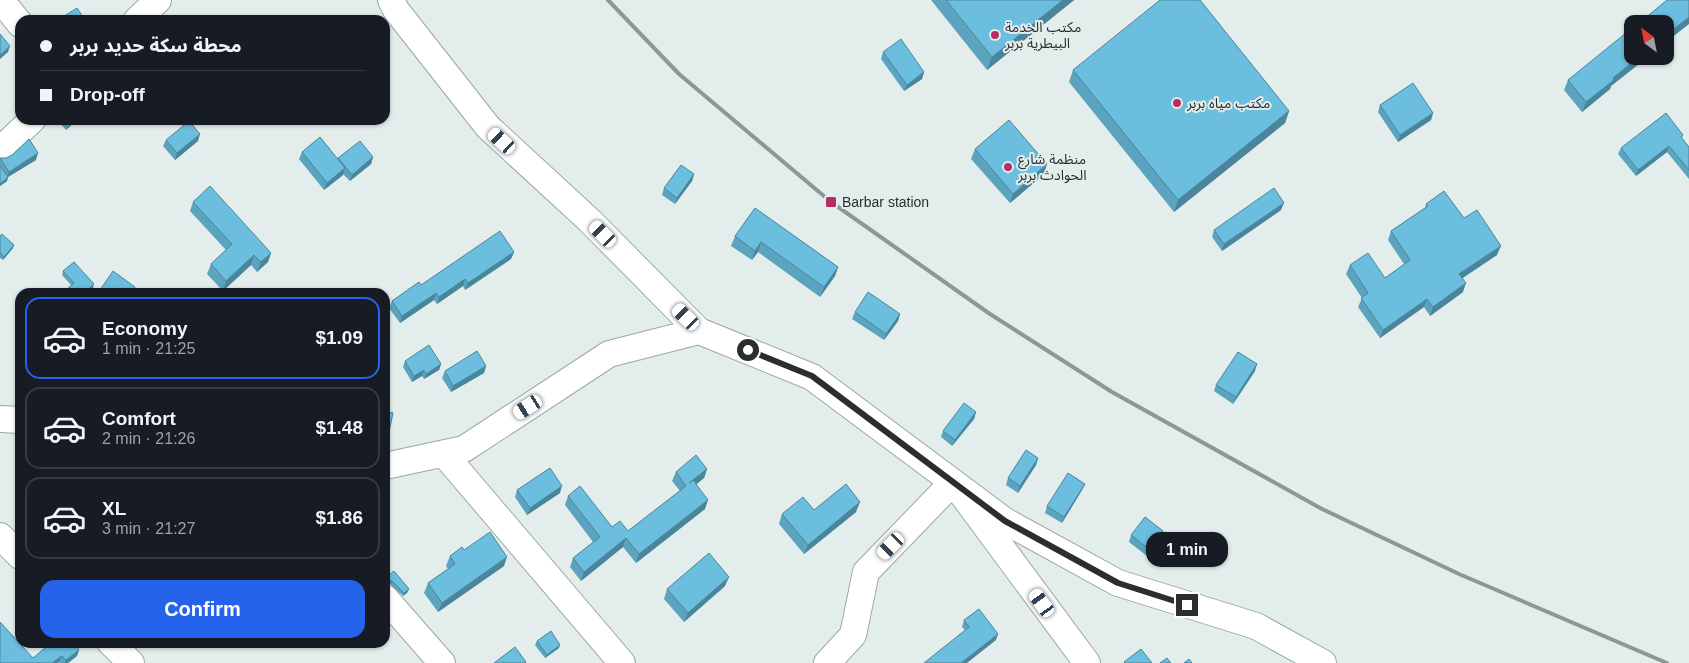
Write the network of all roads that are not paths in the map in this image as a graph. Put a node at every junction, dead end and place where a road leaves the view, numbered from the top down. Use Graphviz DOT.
graph roads {
  1 [pos="1,0"];
  2 [pos="158,0"];
  3 [pos="391,0"];
  4 [pos="142,15"];
  5 [pos="15,18"];
  6 [pos="27,125"];
  7 [pos="0,150"];
  8 [pos="699,331"];
  9 [pos="0,419"];
  10 [pos="15,420"];
  11 [pos="444,454"];
  12 [pos="390,465"];
  13 [pos="953,482"];
  14 [pos="0,536"];
  15 [pos="15,551"];
  16 [pos="390,604"];
  17 [pos="116,648"];
  18 [pos="131,663"];
  19 [pos="442,663"];
  20 [pos="622,663"];
  21 [pos="827,663"];
  22 [pos="1087,663"];
  23 [pos="1323,663"];
  1 -- 5 [label="street"];
  2 -- 4 [label="street"];
  3 -- 8 [label="street"];
  6 -- 7 [label="street"];
  8 -- 11 [label="street"];
  8 -- 13 [label="street"];
  9 -- 10 [label="street"];
  11 -- 12 [label="street"];
  11 -- 20 [label="street"];
  13 -- 21 [label="street"];
  13 -- 22 [label="street"];
  13 -- 23 [label="street"];
  14 -- 15 [label="street"];
  16 -- 19 [label="street"];
  17 -- 18 [label="street"];
}
